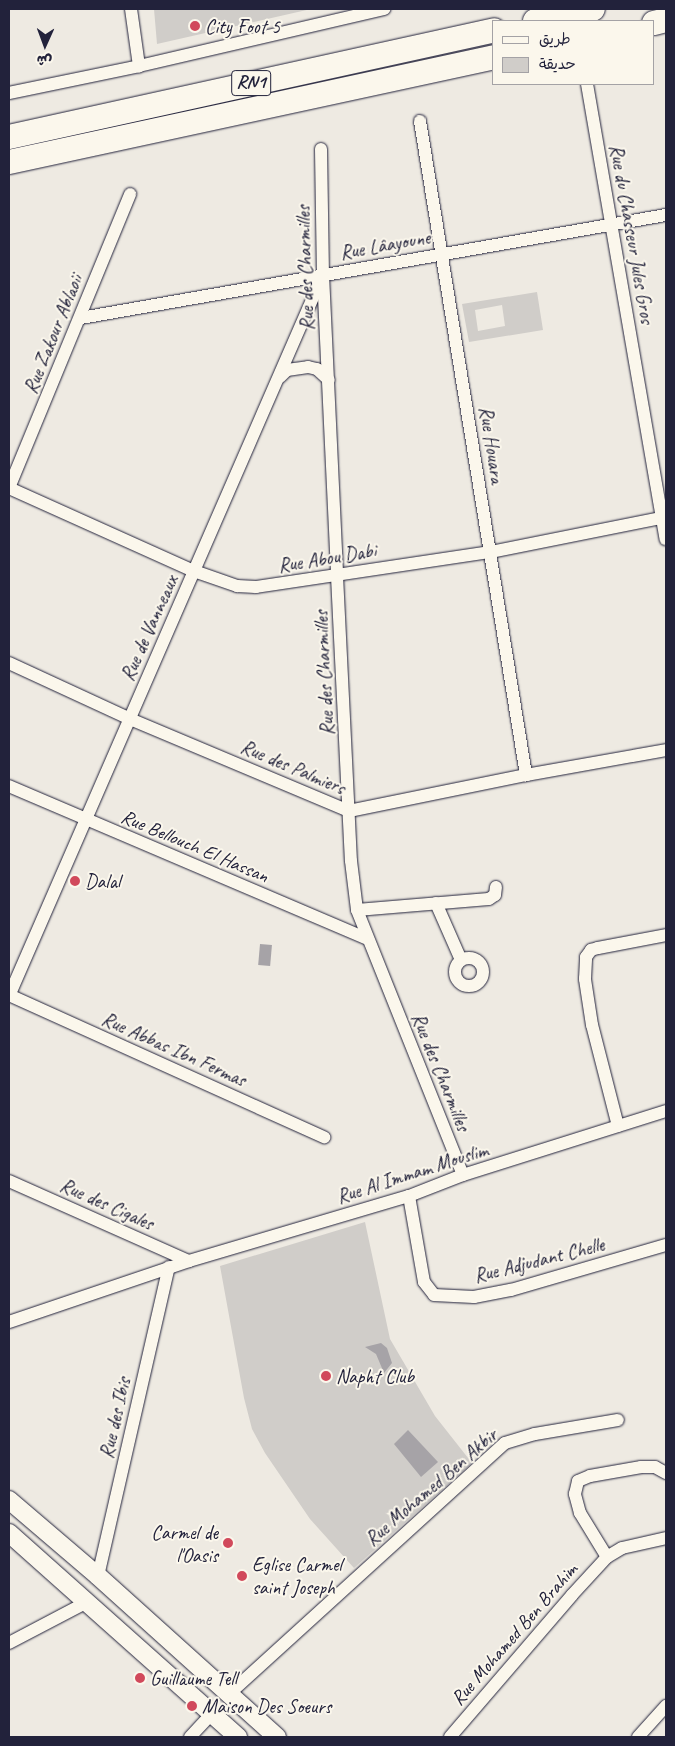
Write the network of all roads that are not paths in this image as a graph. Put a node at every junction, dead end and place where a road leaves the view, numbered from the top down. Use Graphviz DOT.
graph roads {
  1 [pos="130,9"];
  2 [pos="384,9"];
  3 [pos="545,9"];
  4 [pos="590,9"];
  5 [pos="526,20"];
  6 [pos="540,20"];
  7 [pos="492,30"];
  8 [pos="492,57"];
  9 [pos="139,66"];
  10 [pos="587,85"];
  11 [pos="9,93"];
  12 [pos="420,121"];
  13 [pos="9,137"];
  14 [pos="321,148"];
  15 [pos="9,162"];
  16 [pos="130,194"];
  17 [pos="666,215"];
  18 [pos="612,225"];
  19 [pos="442,254"];
  20 [pos="323,275"];
  21 [pos="81,318"];
  22 [pos="278,379"];
  23 [pos="329,380"];
  24 [pos="9,488"];
  25 [pos="665,517"];
  26 [pos="666,539"];
  27 [pos="491,552"];
  28 [pos="194,572"];
  29 [pos="338,576"];
  30 [pos="9,663"];
  31 [pos="130,719"];
  32 [pos="666,750"];
  33 [pos="526,775"];
  34 [pos="9,786"];
  35 [pos="349,811"];
  36 [pos="85,820"];
  37 [pos="496,887"];
  38 [pos="436,903"];
  39 [pos="357,910"];
  40 [pos="666,935"];
  41 [pos="367,939"];
  42 [pos="460,960"];
  43 [pos="9,995"];
  44 [pos="666,1111"];
  45 [pos="618,1126"];
  46 [pos="324,1137"];
  47 [pos="463,1175"];
  48 [pos="9,1181"];
  49 [pos="409,1196"];
  50 [pos="666,1245"];
  51 [pos="189,1261"];
  52 [pos="169,1267"];
  53 [pos="9,1322"];
  54 [pos="618,1420"];
  55 [pos="666,1473"];
  56 [pos="9,1500"];
  57 [pos="9,1533"];
  58 [pos="666,1538"];
  59 [pos="607,1557"];
  60 [pos="98,1576"];
  61 [pos="87,1602"];
  62 [pos="9,1642"];
  63 [pos="229,1694"];
  64 [pos="666,1706"];
  65 [pos="212,1713"];
  66 [pos="190,1737"];
  67 [pos="238,1737"];
  68 [pos="277,1737"];
  69 [pos="450,1737"];
  70 [pos="638,1737"];
  1 -- 9 [label="street"];
  2 -- 9 [label="street"];
  3 -- 5 [label="highway"];
  4 -- 6 [label="highway"];
  7 -- 13 [label="highway, RN1"];
  8 -- 15 [label="highway, RN1"];
  9 -- 11 [label="street"];
  10 -- 18 [label="street, Rue du Chasseur Jules Gros"];
  12 -- 19 [label="street, Rue Houara"];
  14 -- 20 [label="street, Rue des Charmilles"];
  16 -- 21 [label="street, Rue Zakour Ablaoii"];
  17 -- 18 [label="street, Rue Lâayoune"];
  18 -- 19 [label="street, Rue Lâayoune"];
  18 -- 25 [label="street, Rue du Chasseur Jules Gros"];
  19 -- 20 [label="street, Rue Lâayoune"];
  19 -- 27 [label="street, Rue Houara"];
  20 -- 21 [label="street, Rue Lâayoune"];
  20 -- 22 [label="street, Rue de Vanneaux"];
  20 -- 23 [label="street, Rue des Charmilles"];
  21 -- 24 [label="street, Rue Zakour Ablaoii"];
  22 -- 23 [label="street"];
  22 -- 28 [label="street, Rue de Vanneaux"];
  23 -- 29 [label="street, Rue des Charmilles"];
  24 -- 28 [label="street, Rue Abou Dabi"];
  25 -- 26 [label="street, Rue du Chasseur Jules Gros"];
  25 -- 27 [label="street, Rue Abou Dabi"];
  27 -- 29 [label="street, Rue Abou Dabi"];
  27 -- 33 [label="street, Rue Houara"];
  28 -- 29 [label="street, Rue Abou Dabi"];
  28 -- 31 [label="street, Rue de Vanneaux"];
  29 -- 35 [label="street, Rue des Charmilles"];
  30 -- 31 [label="street, Rue des Palmiers"];
  31 -- 35 [label="street, Rue des Palmiers"];
  31 -- 36 [label="street, Rue de Vanneaux"];
  32 -- 33 [label="street, Rue des Palmiers"];
  33 -- 35 [label="street, Rue des Palmiers"];
  34 -- 36 [label="street, Rue Bellouch El Hassan"];
  35 -- 39 [label="street, Rue des Charmilles"];
  36 -- 41 [label="street, Rue Bellouch El Hassan"];
  36 -- 43 [label="street, Rue de Vanneaux"];
  37 -- 38 [label="street"];
  38 -- 39 [label="street"];
  38 -- 42 [label="street"];
  39 -- 41 [label="street, Rue des Charmilles"];
  40 -- 45 [label="street"];
  41 -- 47 [label="street, Rue des Charmilles"];
  43 -- 46 [label="street, Rue Abbas Ibn Fermas"];
  44 -- 45 [label="street, Rue Al Immam Mouslim"];
  45 -- 47 [label="street, Rue Al Immam Mouslim"];
  47 -- 49 [label="street, Rue Al Immam Mouslim"];
  48 -- 51 [label="street, Rue des Cigales"];
  49 -- 50 [label="street, Rue Adjudant Chelle"];
  49 -- 51 [label="street, Rue Al Immam Mouslim"];
  51 -- 52 [label="street, Rue Al Immam Mouslim"];
  52 -- 53 [label="street, Rue Al Immam Mouslim"];
  52 -- 60 [label="street, Rue des Ibis"];
  54 -- 63 [label="street, Rue Mohamed Ben Akbir"];
  55 -- 59 [label="street"];
  56 -- 60 [label="street"];
  57 -- 61 [label="street"];
  58 -- 59 [label="street, Rue Mohamed Ben Brahim"];
  59 -- 69 [label="street, Rue Mohamed Ben Brahim"];
  60 -- 63 [label="street"];
  61 -- 62 [label="street"];
  61 -- 65 [label="street"];
  63 -- 68 [label="street"];
  64 -- 70 [label="street"];
  65 -- 66 [label="street"];
  65 -- 67 [label="street"];
}
